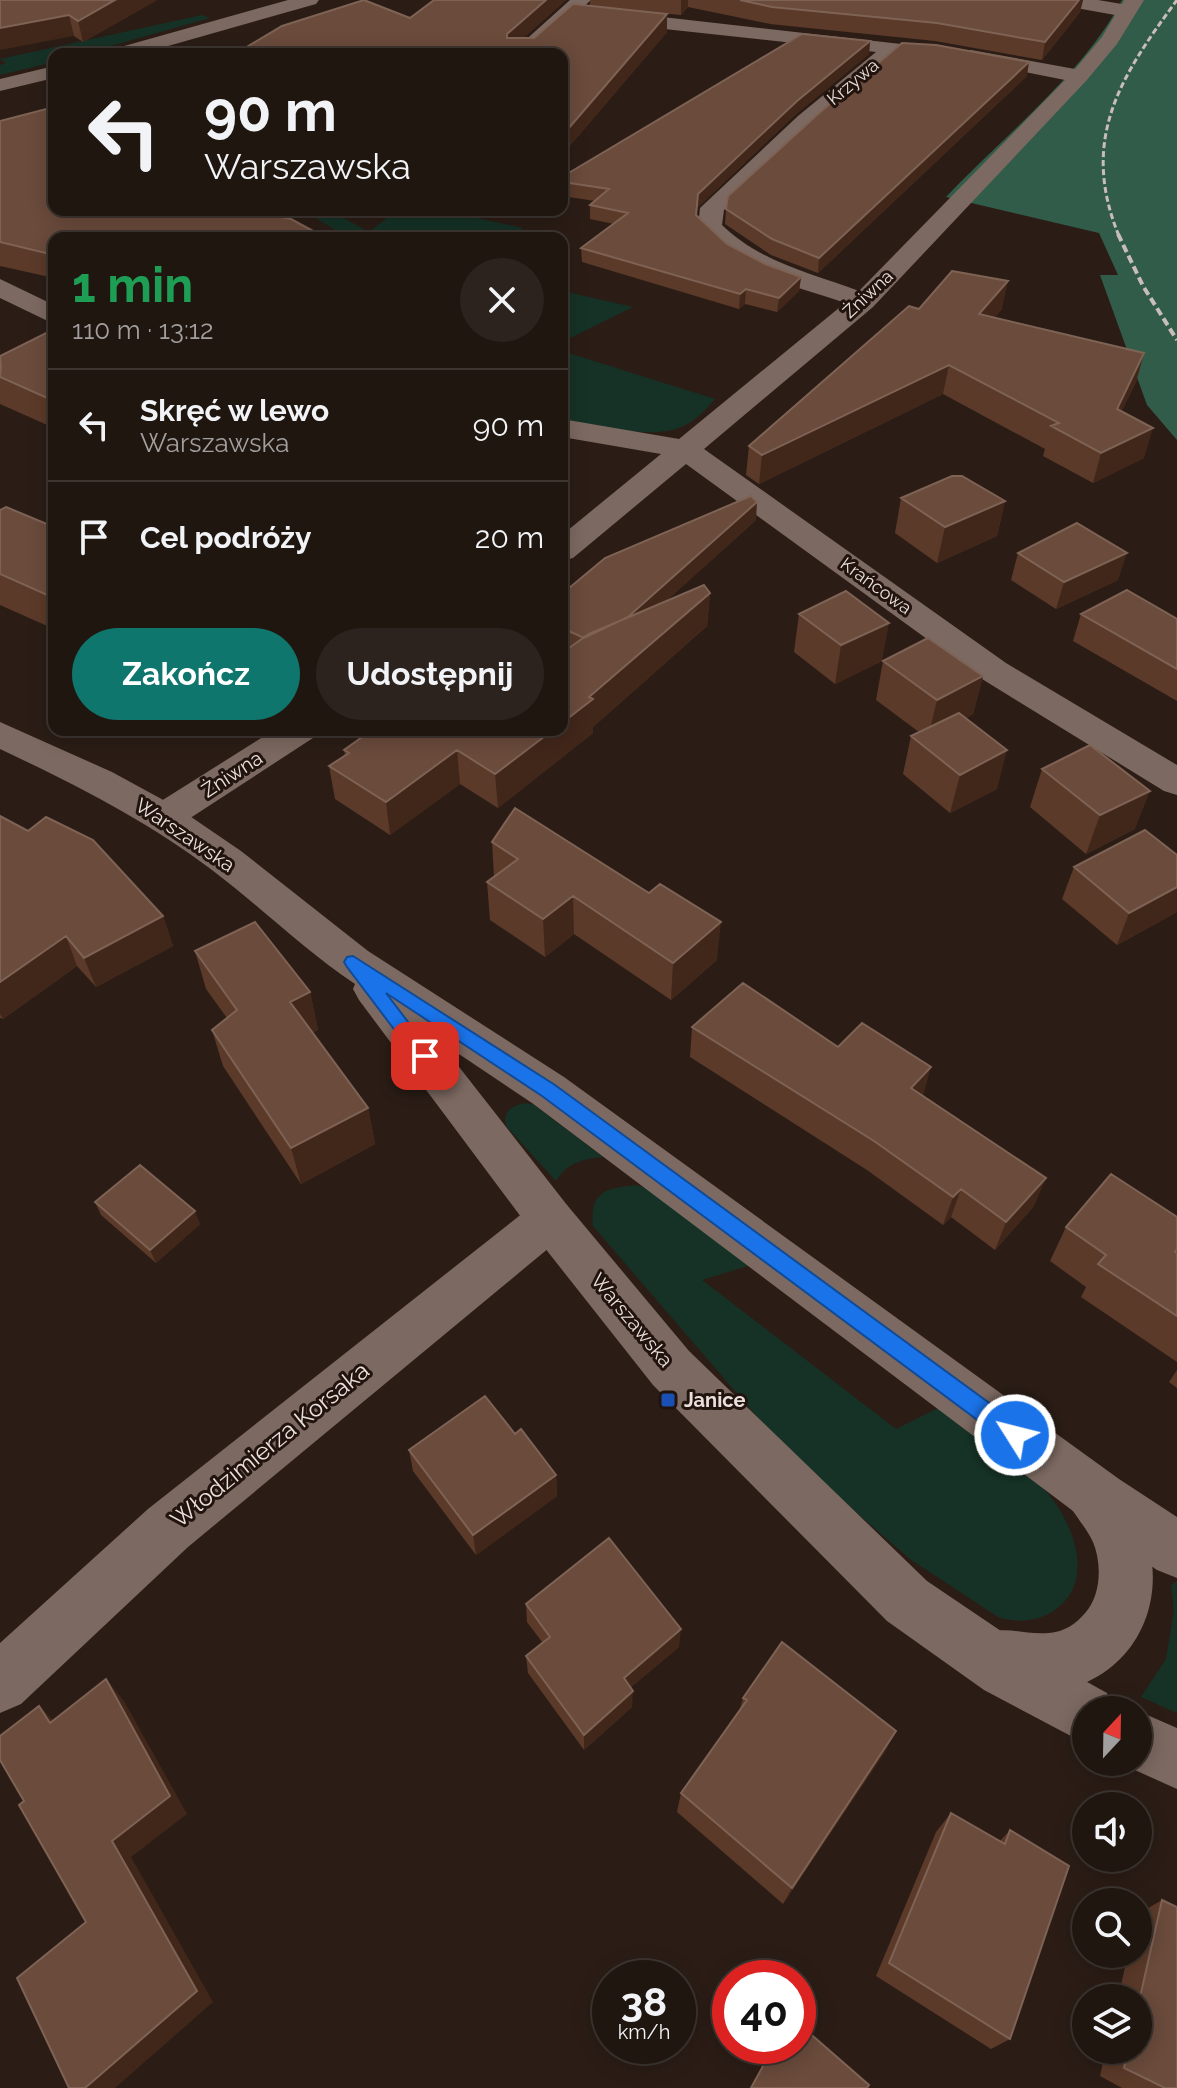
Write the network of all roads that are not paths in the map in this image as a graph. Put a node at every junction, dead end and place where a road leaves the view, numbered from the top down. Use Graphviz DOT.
graph roads {
  1 [pos="309,0"];
  2 [pos="1065,0"];
  3 [pos="574,6"];
  4 [pos="1131,6"];
  5 [pos="138,48"];
  6 [pos="527,48"];
  7 [pos="894,48"];
  8 [pos="921,49"];
  9 [pos="950,52"];
  10 [pos="48,73"];
  11 [pos="1078,76"];
  12 [pos="0,85"];
  13 [pos="0,287"];
  14 [pos="864,301"];
  15 [pos="48,313"];
  16 [pos="568,429"];
  17 [pos="685,449"];
  18 [pos="568,546"];
  19 [pos="0,734"];
  20 [pos="291,736"];
  21 [pos="1177,782"];
  22 [pos="164,817"];
  23 [pos="353,962"];
  24 [pos="550,1219"];
  25 [pos="1064,1471"];
  26 [pos="1177,1550"];
  27 [pos="956,1635"];
  28 [pos="0,1683"];
  29 [pos="1072,1706"];
  30 [pos="1152,1747"];
  31 [pos="1177,1759"];
  1 -- 5 [label="street"];
  2 -- 4 [label="street"];
  3 -- 6 [label="street"];
  3 -- 7 [label="street, Krzywa"];
  4 -- 11 [label="street, Żniwna"];
  7 -- 8 [label="street"];
  7 -- 14 [label="street, Krzywa"];
  9 -- 11 [label="street"];
  10 -- 12 [label="street"];
  11 -- 14 [label="street, Żniwna"];
  13 -- 15 [label="street"];
  14 -- 17 [label="street, Żniwna"];
  16 -- 17 [label="street, Krańcowa"];
  17 -- 18 [label="street, Żniwna"];
  17 -- 21 [label="street, Krańcowa"];
  19 -- 22 [label="street, Warszawska"];
  20 -- 22 [label="street, Żniwna"];
  22 -- 23 [label="street, Warszawska"];
  23 -- 24 [label="street, Warszawska"];
  23 -- 25 [label="street, Warszawska"];
  24 -- 27 [label="street, Warszawska"];
  24 -- 28 [label="street, Włodzimierza Korsaka"];
  25 -- 26 [label="street, Warszawska"];
  25 -- 27 [label="street, Warszawska"];
  27 -- 29 [label="street, Warszawska"];
  30 -- 31 [label="street"];
}
